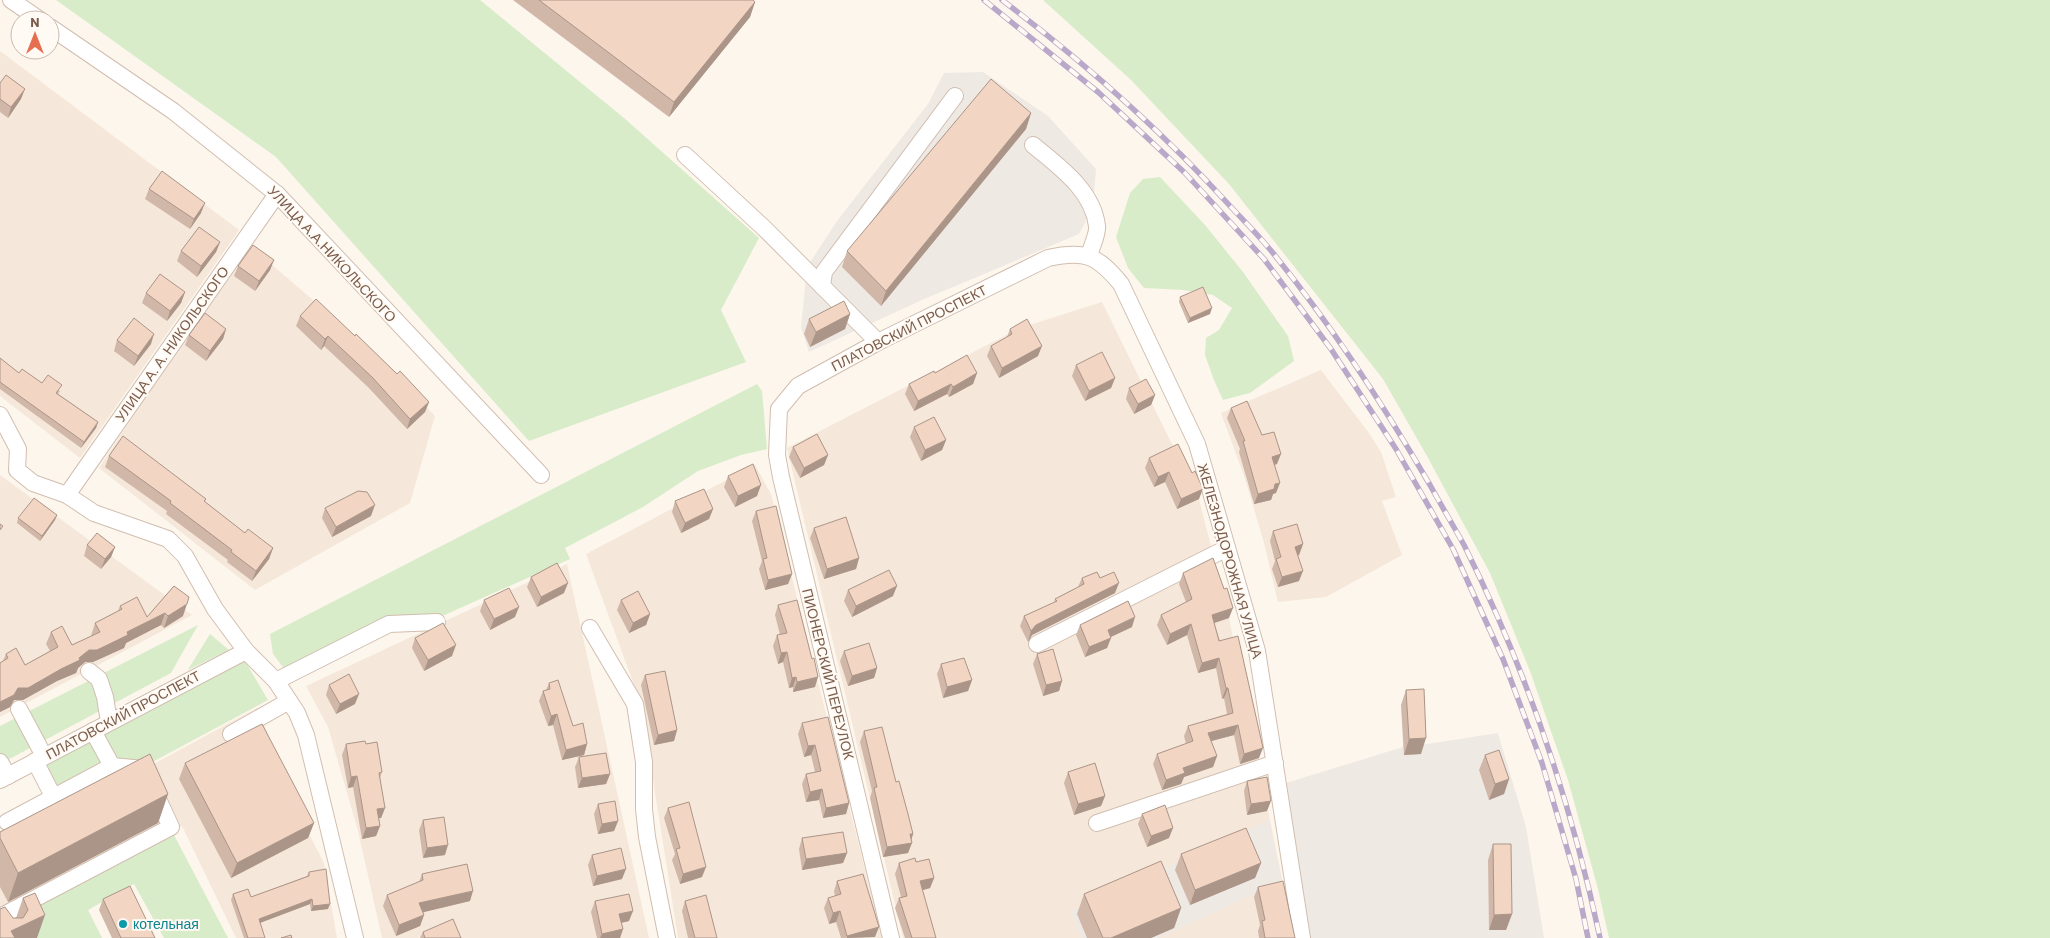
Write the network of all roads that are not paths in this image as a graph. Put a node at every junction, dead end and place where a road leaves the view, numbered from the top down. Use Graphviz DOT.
graph roads {
  1 [pos="11,0"];
  2 [pos="26,10"];
  3 [pos="60,34"];
  4 [pos="955,96"];
  5 [pos="1032,145"];
  6 [pos="686,154"];
  7 [pos="278,194"];
  8 [pos="1089,256"];
  9 [pos="1048,258"];
  10 [pos="822,286"];
  11 [pos="878,342"];
  12 [pos="779,409"];
  13 [pos="0,415"];
  14 [pos="540,475"];
  15 [pos="67,495"];
  16 [pos="1227,548"];
  17 [pos="437,622"];
  18 [pos="590,628"];
  19 [pos="1036,644"];
  20 [pos="246,651"];
  21 [pos="89,672"];
  22 [pos="276,681"];
  23 [pos="289,701"];
  24 [pos="19,709"];
  25 [pos="109,722"];
  26 [pos="93,731"];
  27 [pos="231,734"];
  28 [pos="40,759"];
  29 [pos="1275,763"];
  30 [pos="112,766"];
  31 [pos="3,772"];
  32 [pos="54,798"];
  33 [pos="7,822"];
  34 [pos="1096,823"];
  35 [pos="1,924"];
  36 [pos="354,938"];
  37 [pos="667,938"];
  38 [pos="891,938"];
  39 [pos="1302,938"];
  1 -- 2 [label="street"];
  3 -- 7 [label="street, УЛИЦА А.А.НИКОЛЬСКОГО"];
  4 -- 10 [label="street"];
  5 -- 8 [label="street"];
  6 -- 10 [label="street"];
  7 -- 14 [label="street, УЛИЦА А.А.НИКОЛЬСКОГО"];
  7 -- 15 [label="street, УЛИЦА А. А. НИКОЛЬСКОГО"];
  8 -- 9 [label="street, ЖЕЛЕЗНОДОРОЖНАЯ УЛИЦА"];
  8 -- 16 [label="street, ЖЕЛЕЗНОДОРОЖНАЯ УЛИЦА"];
  9 -- 11 [label="street, ПЛАТОВСКИЙ ПРОСПЕКТ"];
  10 -- 11 [label="street"];
  11 -- 12 [label="street, ПЛАТОВСКИЙ ПРОСПЕКТ"];
  12 -- 38 [label="street, ПИОНЕРСКИЙ ПЕРЕУЛОК"];
  13 -- 15 [label="street"];
  15 -- 20 [label="street"];
  16 -- 19 [label="street"];
  16 -- 29 [label="street, ЖЕЛЕЗНОДОРОЖНАЯ УЛИЦА"];
  17 -- 22 [label="street"];
  18 -- 37 [label="street"];
  20 -- 22 [label="street"];
  20 -- 25 [label="street, ПЛАТОВСКИЙ ПРОСПЕКТ"];
  21 -- 25 [label="street"];
  22 -- 23 [label="street"];
  23 -- 27 [label="street"];
  23 -- 36 [label="street"];
  24 -- 28 [label="street"];
  25 -- 26 [label="street, ПЛАТОВСКИЙ ПРОСПЕКТ"];
  26 -- 28 [label="street, ПЛАТОВСКИЙ ПРОСПЕКТ"];
  26 -- 30 [label="street"];
  28 -- 31 [label="street, ПЛАТОВСКИЙ ПРОСПЕКТ"];
  28 -- 32 [label="street"];
  29 -- 34 [label="street"];
  29 -- 39 [label="street, ЖЕЛЕЗНОДОРОЖНАЯ УЛИЦА"];
  30 -- 32 [label="street"];
  30 -- 35 [label="street"];
  32 -- 33 [label="street"];
}
